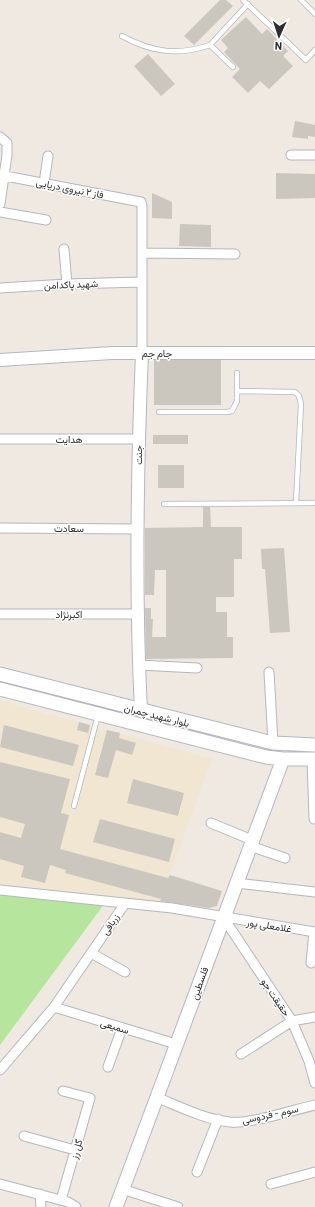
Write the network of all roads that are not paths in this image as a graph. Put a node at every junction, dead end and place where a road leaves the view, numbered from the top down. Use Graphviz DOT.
graph roads {
  1 [pos="243,0"];
  2 [pos="301,0"];
  3 [pos="248,4"];
  4 [pos="315,14"];
  5 [pos="122,36"];
  6 [pos="210,44"];
  7 [pos="315,50"];
  8 [pos="233,67"];
  9 [pos="0,137"];
  10 [pos="291,155"];
  11 [pos="315,155"];
  12 [pos="48,156"];
  13 [pos="2,175"];
  14 [pos="44,183"];
  15 [pos="139,201"];
  16 [pos="0,204"];
  17 [pos="0,212"];
  18 [pos="46,220"];
  19 [pos="64,249"];
  20 [pos="142,253"];
  21 [pos="235,254"];
  22 [pos="142,282"];
  23 [pos="67,284"];
  24 [pos="0,288"];
  25 [pos="142,353"];
  26 [pos="315,353"];
  27 [pos="0,360"];
  28 [pos="237,373"];
  29 [pos="237,391"];
  30 [pos="159,412"];
  31 [pos="0,438"];
  32 [pos="138,439"];
  33 [pos="296,503"];
  34 [pos="315,503"];
  35 [pos="164,504"];
  36 [pos="0,528"];
  37 [pos="138,529"];
  38 [pos="0,614"];
  39 [pos="138,614"];
  40 [pos="139,665"];
  41 [pos="197,668"];
  42 [pos="269,672"];
  43 [pos="0,674"];
  44 [pos="0,689"];
  45 [pos="94,699"];
  46 [pos="141,711"];
  47 [pos="94,714"];
  48 [pos="138,725"];
  49 [pos="273,743"];
  50 [pos="315,745"];
  51 [pos="283,759"];
  52 [pos="313,759"];
  53 [pos="74,806"];
  54 [pos="314,819"];
  55 [pos="211,823"];
  56 [pos="251,843"];
  57 [pos="285,858"];
  58 [pos="236,883"];
  59 [pos="0,890"];
  60 [pos="315,892"];
  61 [pos="124,905"];
  62 [pos="223,918"];
  63 [pos="314,932"];
  64 [pos="92,953"];
  65 [pos="311,962"];
  66 [pos="125,972"];
  67 [pos="54,1007"];
  68 [pos="315,1017"];
  69 [pos="292,1021"];
  70 [pos="122,1028"];
  71 [pos="176,1044"];
  72 [pos="241,1054"];
  73 [pos="108,1067"];
  74 [pos="0,1070"];
  75 [pos="313,1070"];
  76 [pos="315,1083"];
  77 [pos="63,1091"];
  78 [pos="156,1097"];
  79 [pos="315,1104"];
  80 [pos="218,1119"];
  81 [pos="24,1136"];
  82 [pos="75,1150"];
  83 [pos="197,1172"];
  84 [pos="315,1172"];
  85 [pos="0,1184"];
  86 [pos="271,1184"];
  87 [pos="122,1189"];
  88 [pos="40,1194"];
  89 [pos="61,1200"];
  90 [pos="41,1207"];
  91 [pos="76,1207"];
  92 [pos="116,1207"];
  93 [pos="178,1207"];
  1 -- 3 [label="lane"];
  2 -- 4 [label="lane"];
  3 -- 6 [label="lane"];
  3 -- 7 [label="lane"];
  5 -- 6 [label="lane"];
  6 -- 8 [label="lane"];
  9 -- 13 [label="street"];
  10 -- 11 [label="street"];
  12 -- 14 [label="street"];
  13 -- 14 [label="street, فاز ۲ نیروی دریایی"];
  13 -- 16 [label="street"];
  14 -- 15 [label="street, فاز ۲ نیروی دریایی"];
  15 -- 20 [label="street, جنت"];
  17 -- 18 [label="street"];
  19 -- 23 [label="street"];
  20 -- 21 [label="street"];
  20 -- 22 [label="street, جنت"];
  22 -- 23 [label="street, شهید پاکدامن"];
  22 -- 25 [label="street, جنت"];
  23 -- 24 [label="street, شهید پاکدامن"];
  25 -- 26 [label="street, جام جم"];
  25 -- 27 [label="street, جام جم"];
  25 -- 32 [label="street, جنت"];
  28 -- 29 [label="lane"];
  29 -- 30 [label="lane"];
  29 -- 33 [label="lane"];
  31 -- 32 [label="street, هدایت"];
  32 -- 37 [label="street, جنت"];
  33 -- 34 [label="lane"];
  33 -- 35 [label="lane"];
  36 -- 37 [label="street, سعادت"];
  37 -- 39 [label="street, جنت"];
  38 -- 39 [label="street, اکبرنژاد"];
  39 -- 40 [label="street, جنت"];
  40 -- 41 [label="street"];
  40 -- 46 [label="street, جنت"];
  42 -- 49 [label="street"];
  43 -- 45 [label="main road, بلوار شهید چمران"];
  44 -- 47 [label="main road, بلوار شهید چمران"];
  45 -- 46 [label="main road, بلوار شهید چمران"];
  45 -- 47 [label="main road"];
  46 -- 48 [label="main road"];
  46 -- 49 [label="main road, بلوار شهید چمران"];
  47 -- 48 [label="main road, بلوار شهید چمران"];
  47 -- 53 [label="lane"];
  48 -- 51 [label="main road, بلوار شهید چمران"];
  49 -- 50 [label="main road, بلوار شهید چمران"];
  51 -- 52 [label="main road, بلوار شهید چمران"];
  51 -- 56 [label="main road, فلسطین"];
  52 -- 54 [label="street"];
  55 -- 56 [label="street"];
  56 -- 57 [label="street"];
  56 -- 58 [label="main road, فلسطین"];
  58 -- 60 [label="street"];
  58 -- 62 [label="main road, فلسطین"];
  59 -- 61 [label="street"];
  61 -- 62 [label="street, زربافی"];
  61 -- 64 [label="street, زربافی"];
  62 -- 63 [label="street, غلامعلی پور"];
  62 -- 69 [label="street, حقیقت جو"];
  62 -- 71 [label="main road, فلسطین"];
  63 -- 65 [label="street"];
  64 -- 66 [label="street"];
  64 -- 67 [label="street, زربافی"];
  67 -- 70 [label="street, سمیعی"];
  67 -- 74 [label="street, زربافی"];
  68 -- 69 [label="street"];
  69 -- 72 [label="street"];
  69 -- 75 [label="street, حقیقت جو"];
  70 -- 71 [label="street, سمیعی"];
  70 -- 73 [label="street"];
  71 -- 78 [label="main road, فلسطین"];
  75 -- 76 [label="street, حقیقت جو"];
  77 -- 82 [label="street, گل رز"];
  78 -- 80 [label="street, سوم - فردوسی"];
  78 -- 87 [label="main road, فلسطین"];
  79 -- 80 [label="street, سوم - فردوسی"];
  80 -- 83 [label="street"];
  81 -- 82 [label="street"];
  82 -- 89 [label="street, گل رز"];
  84 -- 86 [label="street"];
  85 -- 88 [label="street"];
  87 -- 92 [label="main road, فلسطین"];
  87 -- 93 [label="street"];
  88 -- 89 [label="street"];
  88 -- 90 [label="street"];
  89 -- 91 [label="street"];
}
